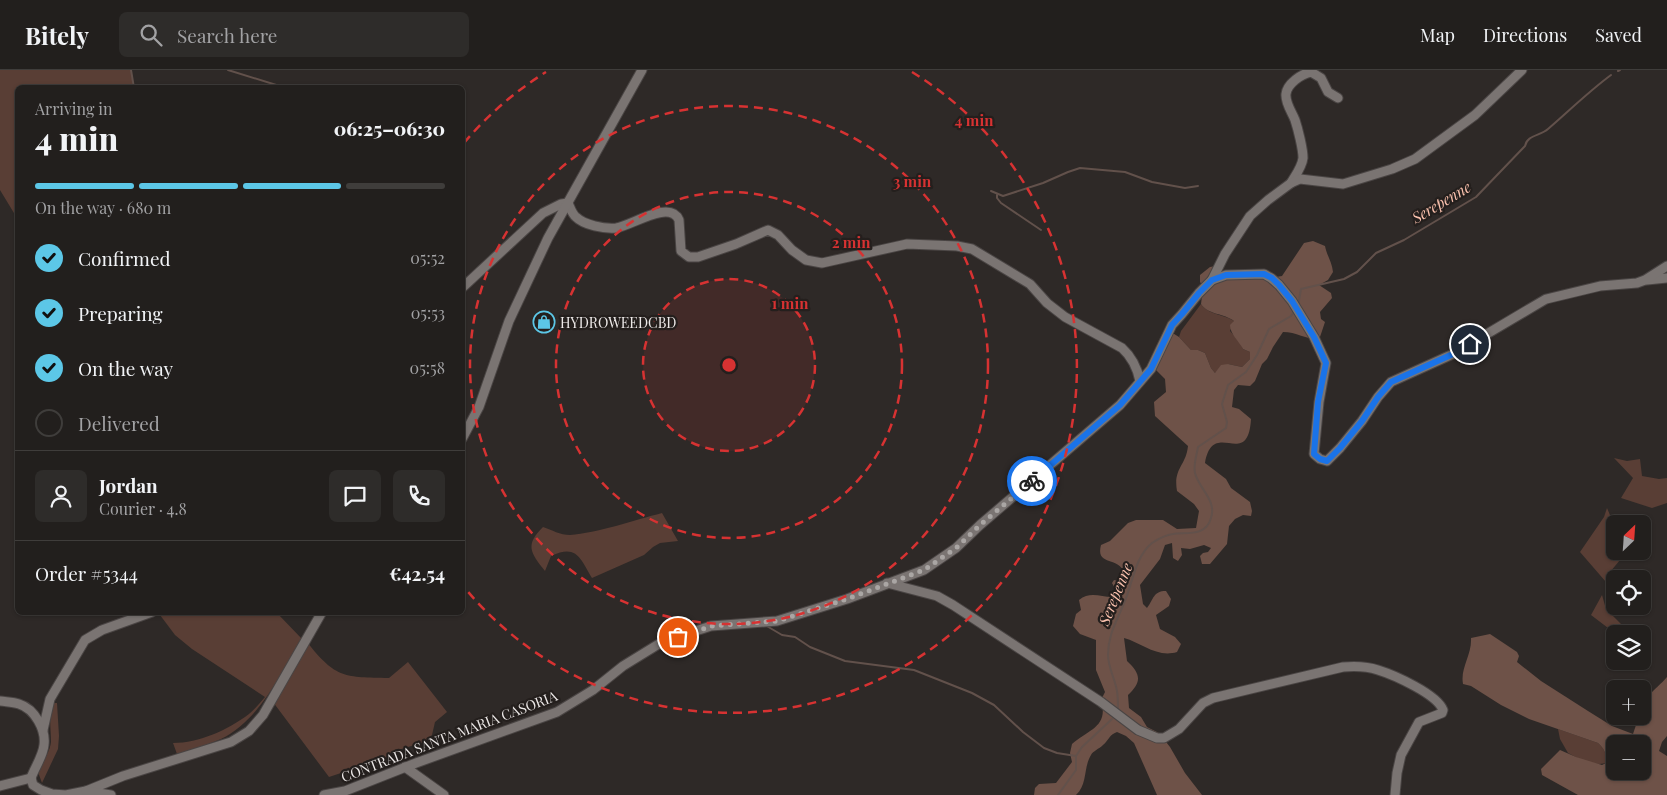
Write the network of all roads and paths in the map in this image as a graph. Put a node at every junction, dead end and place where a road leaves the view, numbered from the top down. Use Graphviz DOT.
graph roads {
  1 [pos="642,70"];
  2 [pos="1522,70"];
  3 [pos="1338,98"];
  4 [pos="1291,182"];
  5 [pos="568,203"];
  6 [pos="1667,266"];
  7 [pos="1667,278"];
  8 [pos="1212,280"];
  9 [pos="1645,280"];
  10 [pos="465,285"];
  11 [pos="1140,381"];
  12 [pos="465,434"];
  13 [pos="886,583"];
  14 [pos="144,615"];
  15 [pos="320,615"];
  16 [pos="0,701"];
  17 [pos="43,730"];
  18 [pos="405,767"];
  19 [pos="30,778"];
  20 [pos="0,786"];
  21 [pos="86,791"];
  22 [pos="42,793"];
  23 [pos="111,795"];
  24 [pos="324,795"];
  25 [pos="444,795"];
  26 [pos="1395,795"];
  1 -- 5 [label="street"];
  2 -- 4 [label="street"];
  3 -- 4 [label="street"];
  4 -- 8 [label="street, CONTRADA SANTA MARIA CASORIA"];
  5 -- 10 [label="street"];
  5 -- 11 [label="street"];
  5 -- 12 [label="street"];
  6 -- 9 [label="street"];
  7 -- 9 [label="street"];
  8 -- 9 [label="street"];
  8 -- 11 [label="street, CONTRADA SANTA MARIA CASORIA"];
  11 -- 13 [label="street, CONTRADA SANTA MARIA CASORIA"];
  13 -- 18 [label="street, CONTRADA SANTA MARIA CASORIA"];
  13 -- 26 [label="street"];
  14 -- 17 [label="street"];
  15 -- 21 [label="street"];
  16 -- 17 [label="street"];
  17 -- 19 [label="street"];
  18 -- 24 [label="street, CONTRADA SANTA MARIA CASORIA"];
  18 -- 25 [label="street"];
  19 -- 20 [label="street"];
  19 -- 22 [label="street"];
  21 -- 22 [label="street"];
  21 -- 23 [label="street"];
}
